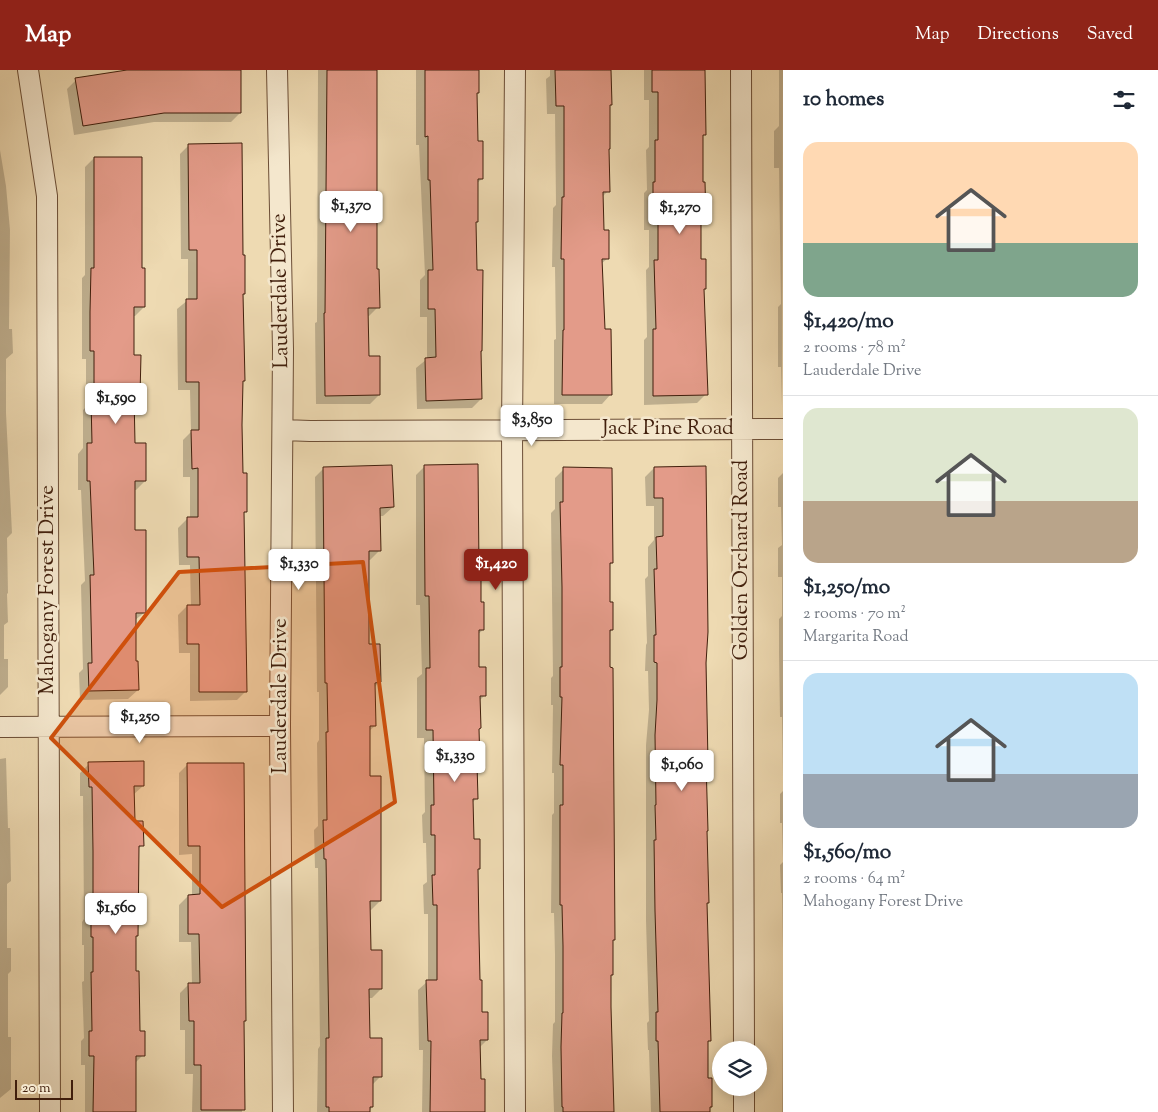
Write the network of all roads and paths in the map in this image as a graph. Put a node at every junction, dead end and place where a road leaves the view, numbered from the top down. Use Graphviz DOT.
graph roads {
  1 [pos="28,70"];
  2 [pos="277,70"];
  3 [pos="515,70"];
  4 [pos="741,70"];
  5 [pos="742,428"];
  6 [pos="783,429"];
  7 [pos="283,430"];
  8 [pos="512,430"];
  9 [pos="280,726"];
  10 [pos="0,727"];
  11 [pos="49,728"];
  12 [pos="744,1041"];
  13 [pos="744,1096"];
  14 [pos="50,1112"];
  15 [pos="283,1112"];
  16 [pos="515,1112"];
  17 [pos="744,1112"];
  1 -- 11 [label="street, Mahogany Forest Drive"];
  2 -- 7 [label="street, Lauderdale Drive"];
  3 -- 8 [label="street"];
  4 -- 5 [label="street, Golden Orchard Road"];
  5 -- 6 [label="street, Jack Pine Road"];
  5 -- 8 [label="street, Jack Pine Road"];
  5 -- 12 [label="street, Golden Orchard Road"];
  7 -- 8 [label="street, Jack Pine Road"];
  7 -- 9 [label="street, Lauderdale Drive"];
  8 -- 16 [label="street"];
  9 -- 11 [label="street"];
  9 -- 15 [label="street, Lauderdale Drive"];
  10 -- 11 [label="street"];
  11 -- 14 [label="street, Mahogany Forest Drive"];
  13 -- 17 [label="street"];
}
